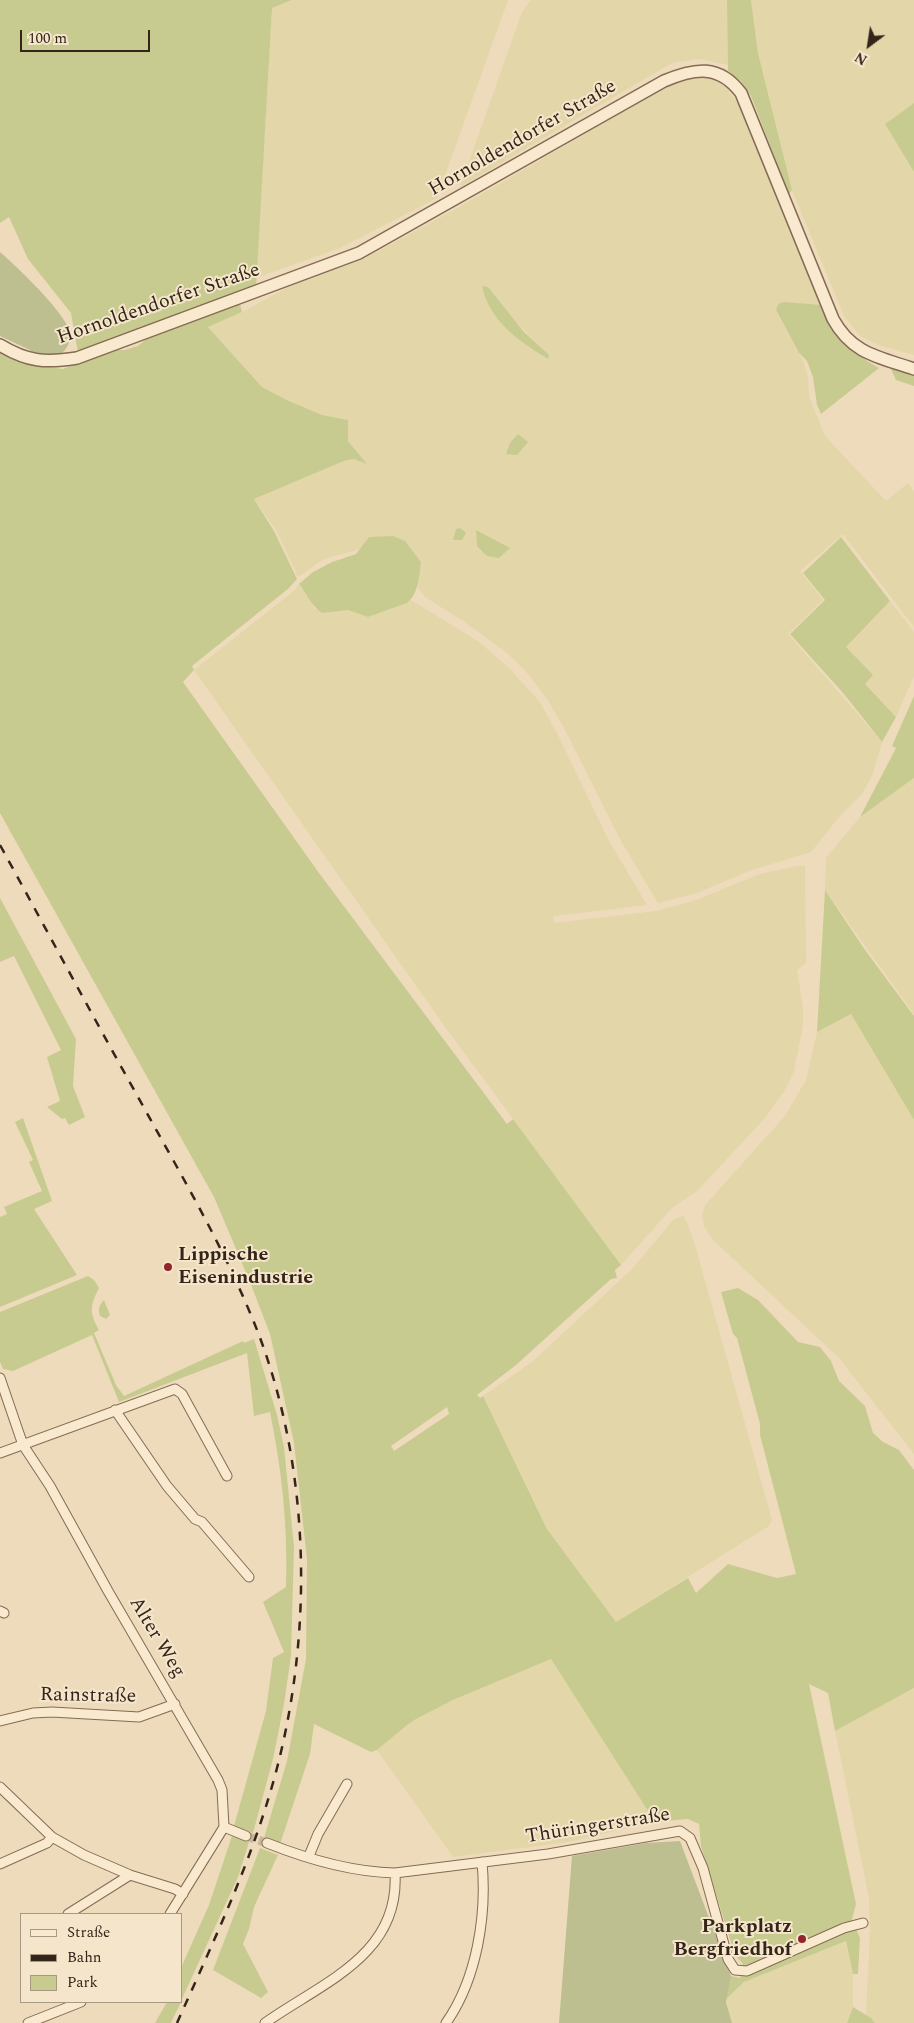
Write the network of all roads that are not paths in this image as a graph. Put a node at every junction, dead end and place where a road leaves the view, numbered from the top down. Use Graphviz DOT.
graph roads {
  1 [pos="0,345"];
  2 [pos="914,369"];
  3 [pos="0,1378"];
  4 [pos="115,1410"];
  5 [pos="23,1445"];
  6 [pos="0,1452"];
  7 [pos="227,1476"];
  8 [pos="249,1577"];
  9 [pos="175,1704"];
  10 [pos="0,1721"];
  11 [pos="347,1784"];
  12 [pos="0,1787"];
  13 [pos="224,1828"];
  14 [pos="246,1836"];
  15 [pos="52,1837"];
  16 [pos="267,1843"];
  17 [pos="310,1856"];
  18 [pos="482,1862"];
  19 [pos="0,1864"];
  20 [pos="396,1873"];
  21 [pos="130,1875"];
  22 [pos="183,1894"];
  23 [pos="70,1913"];
  24 [pos="171,1913"];
  25 [pos="863,1923"];
  26 [pos="78,2003"];
  27 [pos="28,2023"];
  28 [pos="265,2023"];
  29 [pos="446,2023"];
  1 -- 2 [label="street, Hornoldendorfer Straße"];
  3 -- 5 [label="street, Alter Weg"];
  4 -- 5 [label="street"];
  4 -- 7 [label="street"];
  4 -- 8 [label="street"];
  5 -- 6 [label="street"];
  5 -- 9 [label="street, Alter Weg"];
  9 -- 10 [label="street, Rainstraße"];
  9 -- 13 [label="street, Alter Weg"];
  11 -- 17 [label="street"];
  12 -- 15 [label="street"];
  13 -- 14 [label="street"];
  13 -- 22 [label="street"];
  15 -- 19 [label="street"];
  15 -- 21 [label="street"];
  16 -- 17 [label="street, Thüringerstraße"];
  17 -- 20 [label="street, Thüringerstraße"];
  18 -- 20 [label="street, Thüringerstraße"];
  18 -- 25 [label="street, Thüringerstraße"];
  18 -- 29 [label="street"];
  20 -- 28 [label="street"];
  21 -- 22 [label="street"];
  21 -- 23 [label="street"];
  22 -- 24 [label="street"];
  26 -- 27 [label="street"];
}
